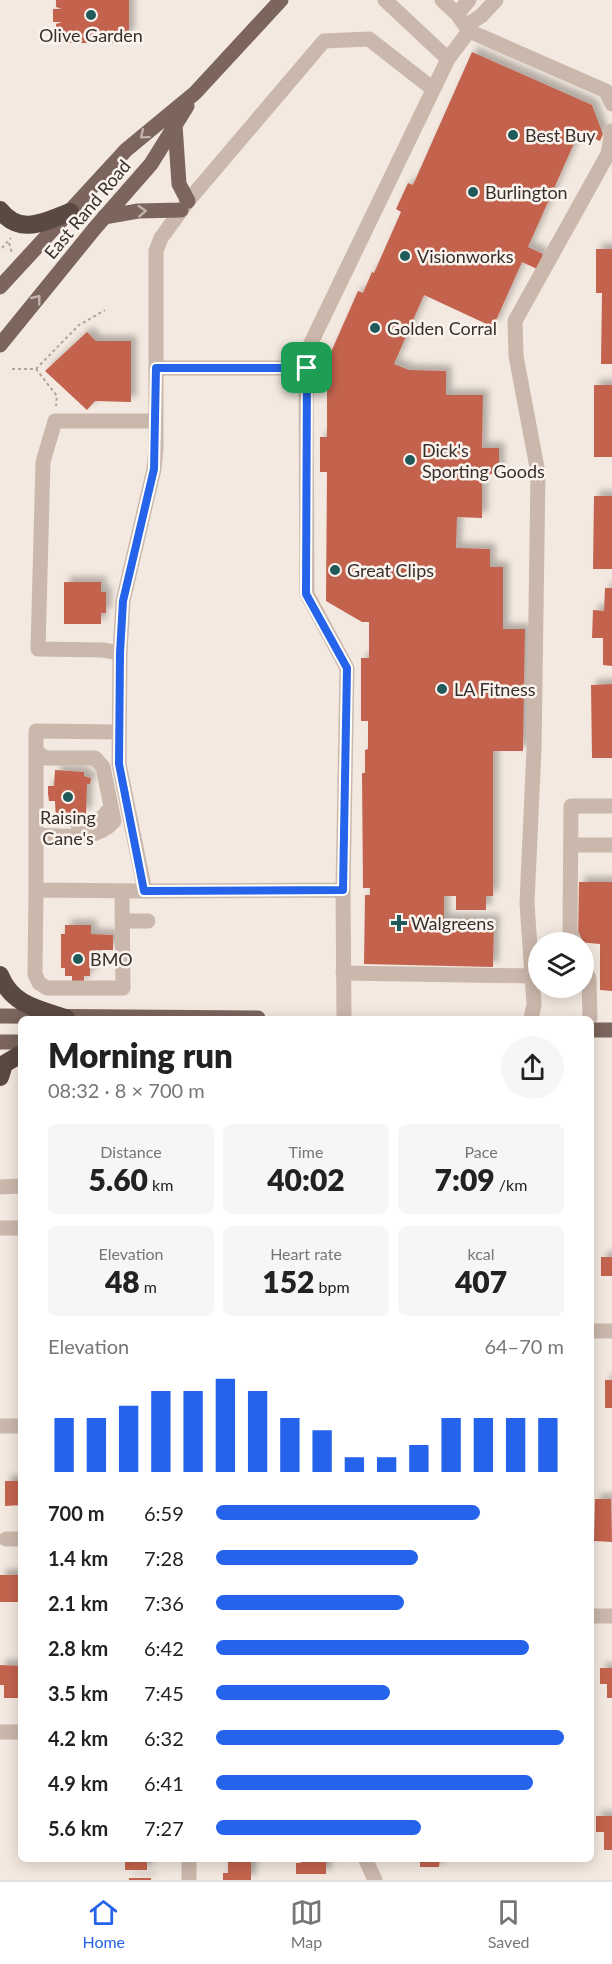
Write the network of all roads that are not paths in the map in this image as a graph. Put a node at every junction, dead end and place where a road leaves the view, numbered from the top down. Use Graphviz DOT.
graph roads {
  1 [pos="281,0"];
  2 [pos="385,0"];
  3 [pos="442,0"];
  4 [pos="469,0"];
  5 [pos="496,0"];
  6 [pos="464,23"];
  7 [pos="448,59"];
  8 [pos="433,89"];
  9 [pos="195,93"];
  10 [pos="612,104"];
  11 [pos="175,125"];
  12 [pos="612,131"];
  13 [pos="184,206"];
  14 [pos="0,210"];
  15 [pos="70,212"];
  16 [pos="104,217"];
  17 [pos="0,287"];
  18 [pos="0,345"];
  19 [pos="156,368"];
  20 [pos="307,368"];
  21 [pos="156,421"];
  22 [pos="120,653"];
  23 [pos="119,732"];
  24 [pos="36,751"];
  25 [pos="98,764"];
  26 [pos="36,775"];
  27 [pos="612,806"];
  28 [pos="111,808"];
  29 [pos="36,830"];
  30 [pos="571,845"];
  31 [pos="612,845"];
  32 [pos="36,890"];
  33 [pos="343,890"];
  34 [pos="122,891"];
  35 [pos="144,891"];
  36 [pos="123,921"];
  37 [pos="148,921"];
  38 [pos="529,932"];
  39 [pos="570,932"];
  40 [pos="343,973"];
  41 [pos="0,975"];
  42 [pos="528,976"];
  43 [pos="534,998"];
  44 [pos="589,998"];
  45 [pos="0,1016"];
  46 [pos="59,1016"];
  47 [pos="344,1016"];
  48 [pos="531,1016"];
  49 [pos="590,1016"];
  50 [pos="18,1017"];
  51 [pos="594,1030"];
  52 [pos="612,1030"];
  53 [pos="0,1042"];
  54 [pos="18,1042"];
  55 [pos="18,1056"];
  56 [pos="0,1077"];
  57 [pos="18,1186"];
  58 [pos="0,1187"];
  59 [pos="0,1228"];
  60 [pos="18,1228"];
  61 [pos="612,1330"];
  62 [pos="594,1331"];
  63 [pos="0,1426"];
  64 [pos="18,1426"];
  65 [pos="594,1616"];
  66 [pos="612,1616"];
  67 [pos="0,1732"];
  68 [pos="18,1732"];
  69 [pos="189,1862"];
  70 [pos="366,1862"];
  71 [pos="189,1880"];
  72 [pos="375,1880"];
  1 -- 9 [label="main road, East Rand Road"];
  2 -- 7 [label="street"];
  3 -- 6 [label="street"];
  4 -- 6 [label="street"];
  5 -- 6 [label="street"];
  6 -- 7 [label="street"];
  6 -- 10 [label="street"];
  7 -- 8 [label="street"];
  8 -- 13 [label="street"];
  8 -- 20 [label="street"];
  9 -- 11 [label="main road, East Rand Road"];
  9 -- 15 [label="main road, East Rand Road, one-way"];
  11 -- 13 [label="main road"];
  11 -- 16 [label="main road, East Rand Road"];
  12 -- 38 [label="street"];
  16 -- 13 [label="main road, one-way"];
  13 -- 19 [label="street"];
  14 -- 15 [label="highway"];
  15 -- 17 [label="main road, East Rand Road"];
  18 -- 16 [label="main road, East Rand Road, one-way"];
  19 -- 20 [label="street"];
  19 -- 21 [label="street"];
  20 -- 33 [label="street"];
  21 -- 22 [label="street"];
  21 -- 22 [label="street"];
  22 -- 23 [label="street"];
  23 -- 24 [label="street"];
  23 -- 35 [label="street"];
  24 -- 25 [label="street"];
  24 -- 26 [label="street"];
  25 -- 26 [label="street"];
  25 -- 28 [label="street"];
  26 -- 29 [label="street"];
  27 -- 30 [label="street"];
  28 -- 29 [label="street"];
  28 -- 29 [label="street"];
  29 -- 32 [label="street"];
  30 -- 31 [label="street"];
  30 -- 39 [label="street"];
  32 -- 34 [label="street"];
  32 -- 36 [label="street"];
  33 -- 35 [label="street"];
  33 -- 40 [label="street"];
  34 -- 35 [label="street"];
  34 -- 36 [label="street"];
  36 -- 37 [label="street"];
  40 -- 42 [label="street"];
  40 -- 47 [label="street"];
  41 -- 46 [label="highway"];
  43 -- 48 [label="street"];
  44 -- 49 [label="street"];
  45 -- 50 [label="main road"];
  51 -- 52 [label="main road"];
  53 -- 54 [label="main road"];
  55 -- 56 [label="highway"];
  57 -- 58 [label="street"];
  59 -- 60 [label="street"];
  61 -- 62 [label="street"];
  63 -- 64 [label="street"];
  65 -- 66 [label="street"];
  67 -- 68 [label="street"];
  69 -- 71 [label="street"];
  70 -- 72 [label="street"];
}
